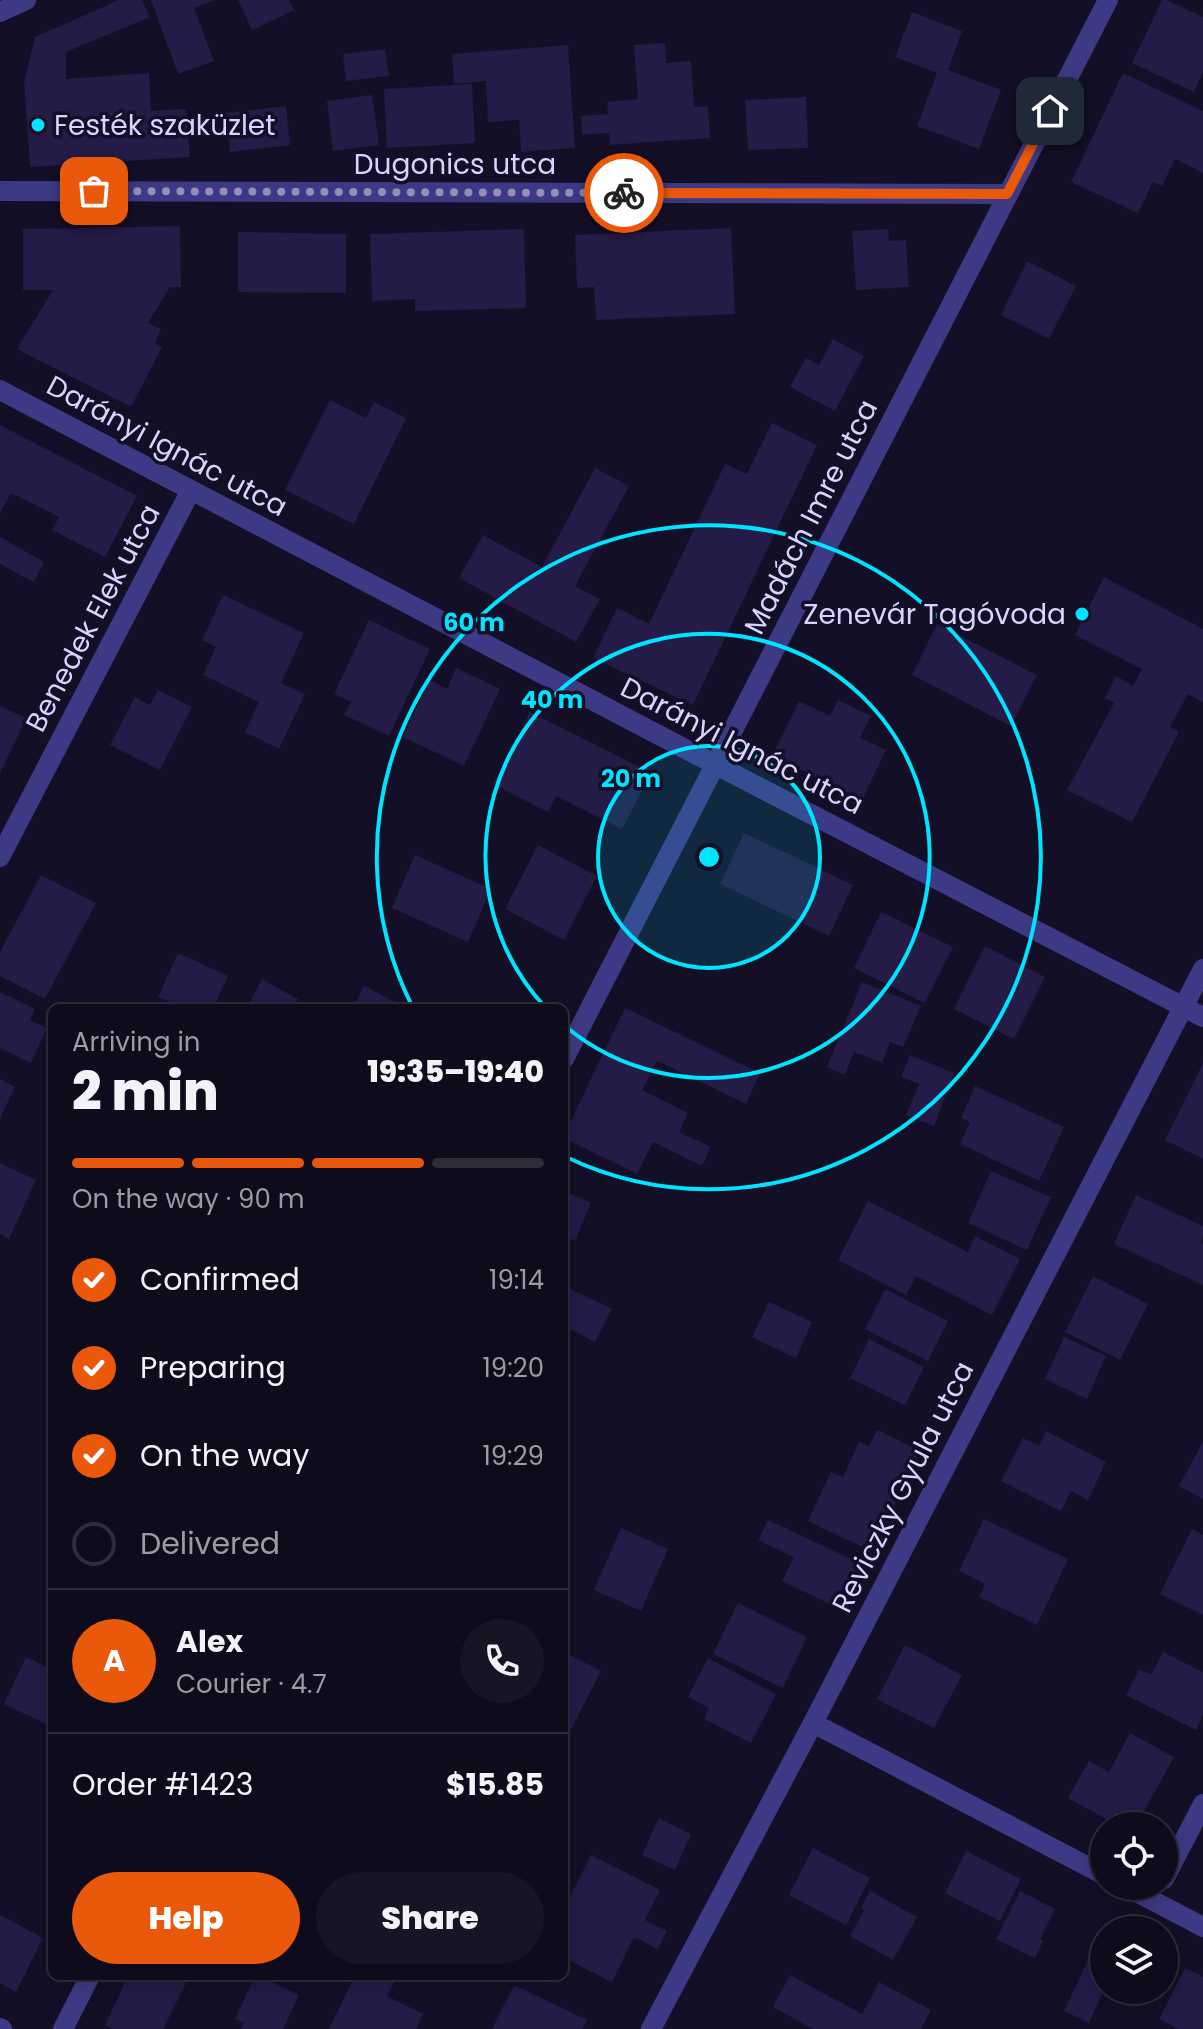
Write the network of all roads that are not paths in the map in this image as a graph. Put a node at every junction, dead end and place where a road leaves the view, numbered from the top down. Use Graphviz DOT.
graph roads {
  1 [pos="26,0"];
  2 [pos="1108,0"];
  3 [pos="0,12"];
  4 [pos="0,191"];
  5 [pos="1007,194"];
  6 [pos="0,390"];
  7 [pos="191,490"];
  8 [pos="716,765"];
  9 [pos="0,857"];
  10 [pos="1203,969"];
  11 [pos="1184,1007"];
  12 [pos="1203,1017"];
  13 [pos="568,1051"];
  14 [pos="813,1723"];
  15 [pos="1203,1804"];
  16 [pos="1178,1852"];
  17 [pos="1090,1868"];
  18 [pos="1166,1900"];
  19 [pos="1203,1927"];
  20 [pos="88,1980"];
  21 [pos="63,2029"];
  22 [pos="651,2029"];
  1 -- 3 [label="street"];
  2 -- 5 [label="street, Madách Imre utca"];
  4 -- 5 [label="street, Dugonics utca"];
  5 -- 8 [label="street, Madách Imre utca"];
  6 -- 7 [label="street, Darányi Ignác utca"];
  7 -- 8 [label="street, Darányi Ignác utca"];
  7 -- 9 [label="street, Benedek Elek utca"];
  8 -- 11 [label="street, Darányi Ignác utca"];
  8 -- 13 [label="street, Madách Imre utca"];
  10 -- 11 [label="street, Reviczky Gyula utca"];
  11 -- 12 [label="street, Darányi Ignác utca"];
  11 -- 14 [label="street, Reviczky Gyula utca"];
  14 -- 17 [label="street"];
  14 -- 22 [label="street, Reviczky Gyula utca"];
  15 -- 16 [label="street"];
  18 -- 19 [label="street"];
  20 -- 21 [label="street"];
}
